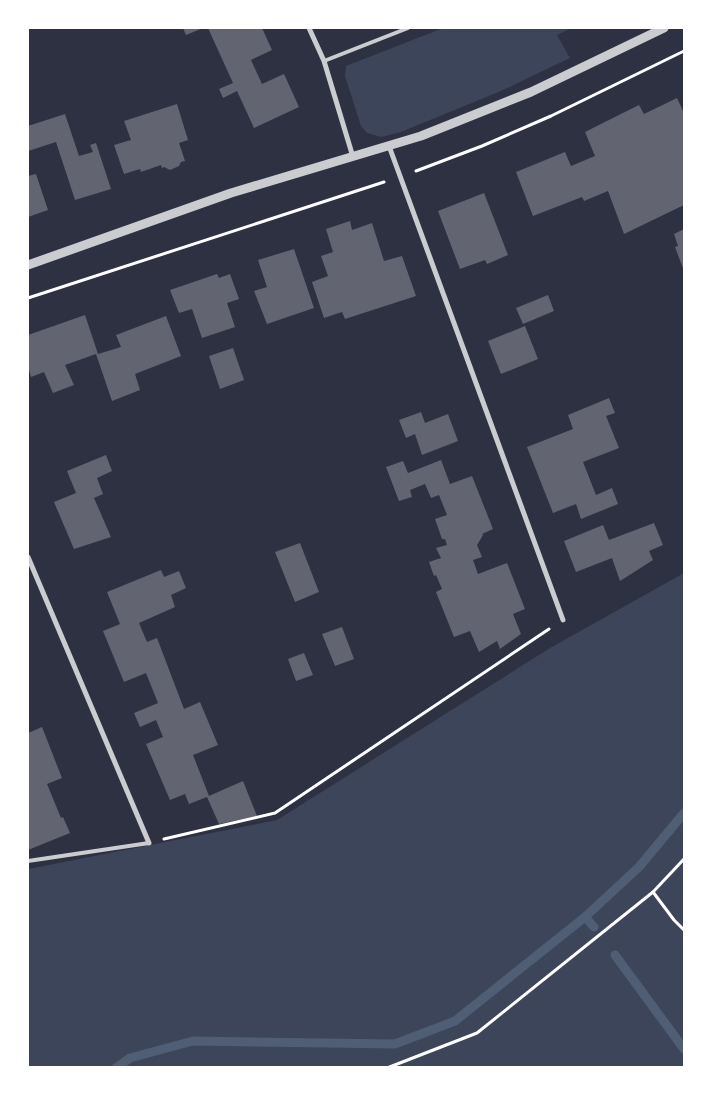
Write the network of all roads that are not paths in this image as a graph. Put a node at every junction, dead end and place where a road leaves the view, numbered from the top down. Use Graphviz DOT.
graph roads {
  1 [pos="309,28"];
  2 [pos="408,28"];
  3 [pos="664,28"];
  4 [pos="324,61"];
  5 [pos="389,146"];
  6 [pos="353,157"];
  7 [pos="28,265"];
  8 [pos="28,557"];
  9 [pos="563,620"];
  10 [pos="149,842"];
  11 [pos="28,861"];
  1 -- 4 [label="street"];
  2 -- 4 [label="lane"];
  3 -- 5 [label="street"];
  4 -- 6 [label="street"];
  5 -- 6 [label="street"];
  5 -- 9 [label="street"];
  6 -- 7 [label="street"];
  8 -- 10 [label="street"];
  10 -- 11 [label="lane"];
}
